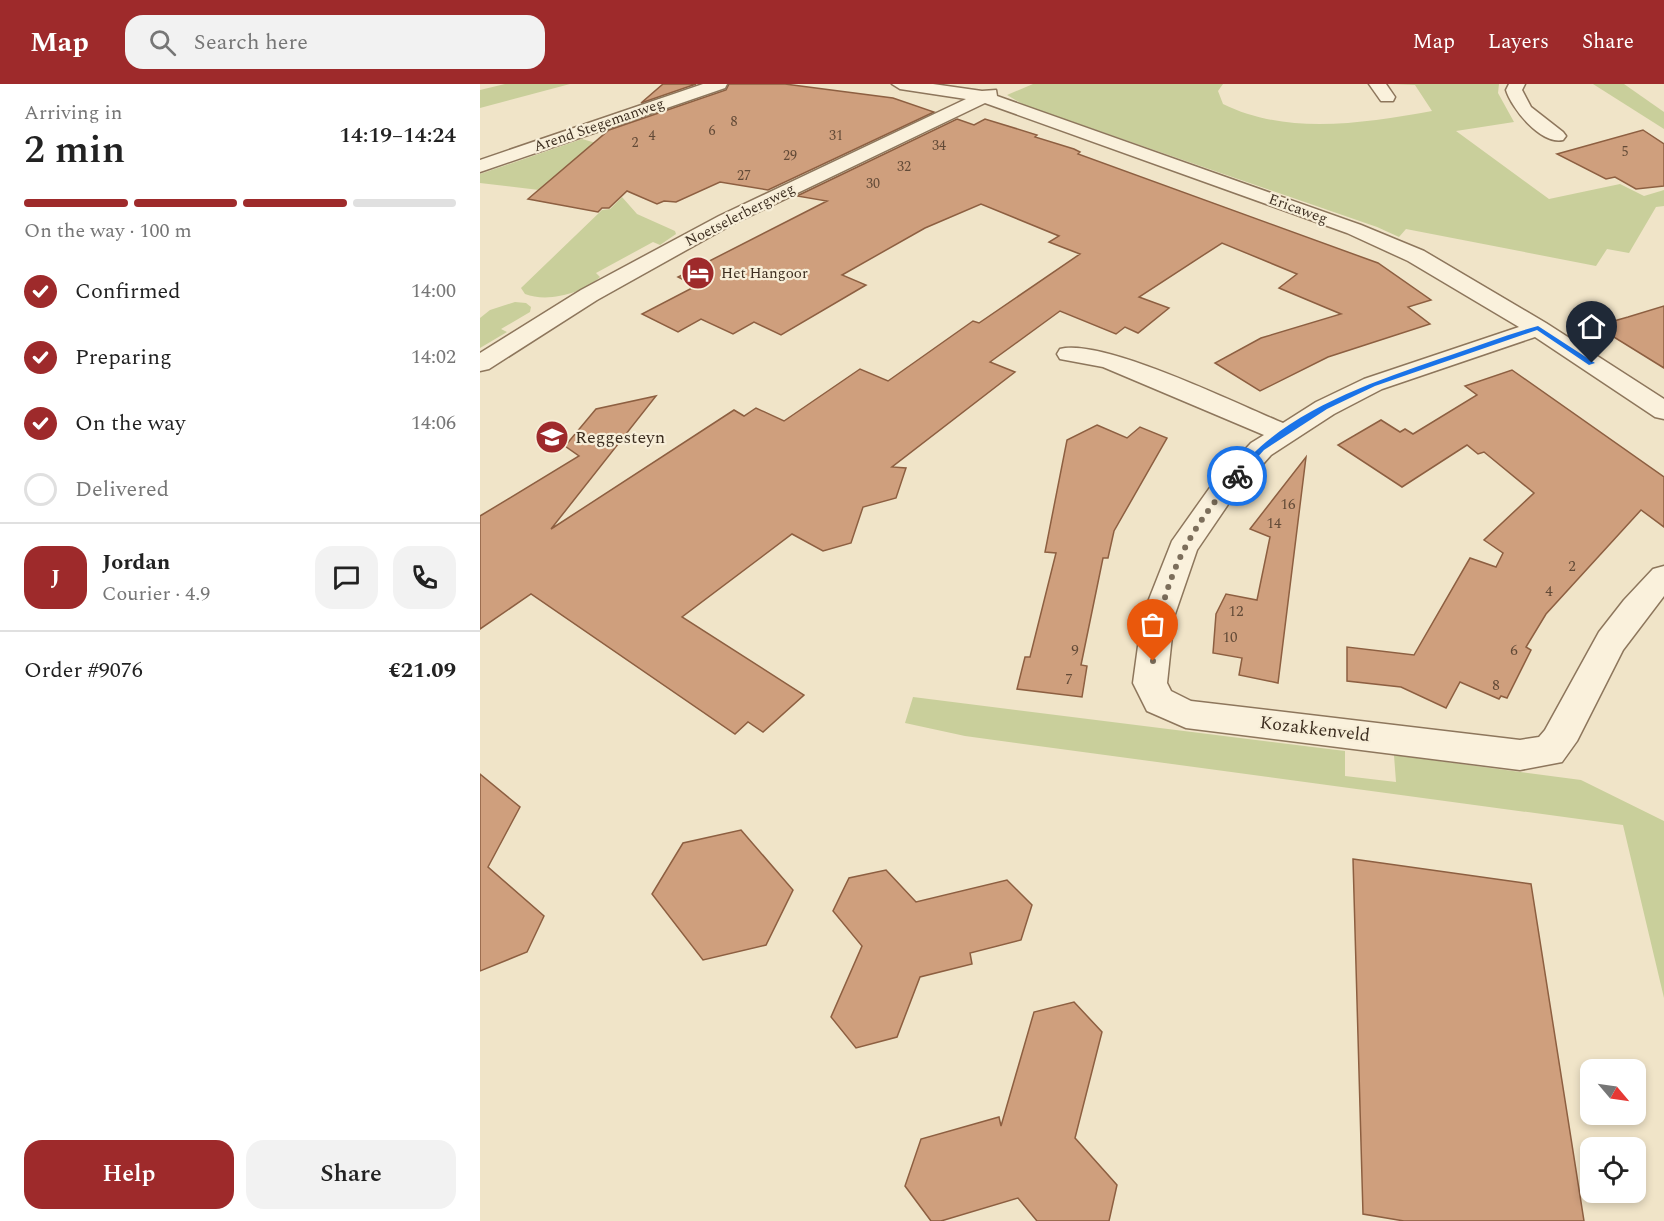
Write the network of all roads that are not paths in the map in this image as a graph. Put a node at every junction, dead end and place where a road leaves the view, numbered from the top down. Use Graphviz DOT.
graph roads {
  1 [pos="718,84"];
  2 [pos="900,84"];
  3 [pos="1010,84"];
  4 [pos="1517,84"];
  5 [pos="985,96"];
  6 [pos="1557,135"];
  7 [pos="480,166"];
  8 [pos="1538,328"];
  9 [pos="480,364"];
  10 [pos="1664,411"];
  11 [pos="1272,441"];
  12 [pos="1664,577"];
  1 -- 7 [label="street, Arend Stegemanweg"];
  2 -- 5 [label="street, Ericaweg"];
  3 -- 5 [label="street, Noetselerbergweg"];
  4 -- 6 [label="street"];
  5 -- 8 [label="street, Ericaweg"];
  5 -- 9 [label="street, Noetselerbergweg"];
  8 -- 10 [label="street, Ericaweg"];
  8 -- 11 [label="street, Kozakkenveld"];
  11 -- 11 [label="street"];
  11 -- 12 [label="street, Kozakkenveld"];
}
